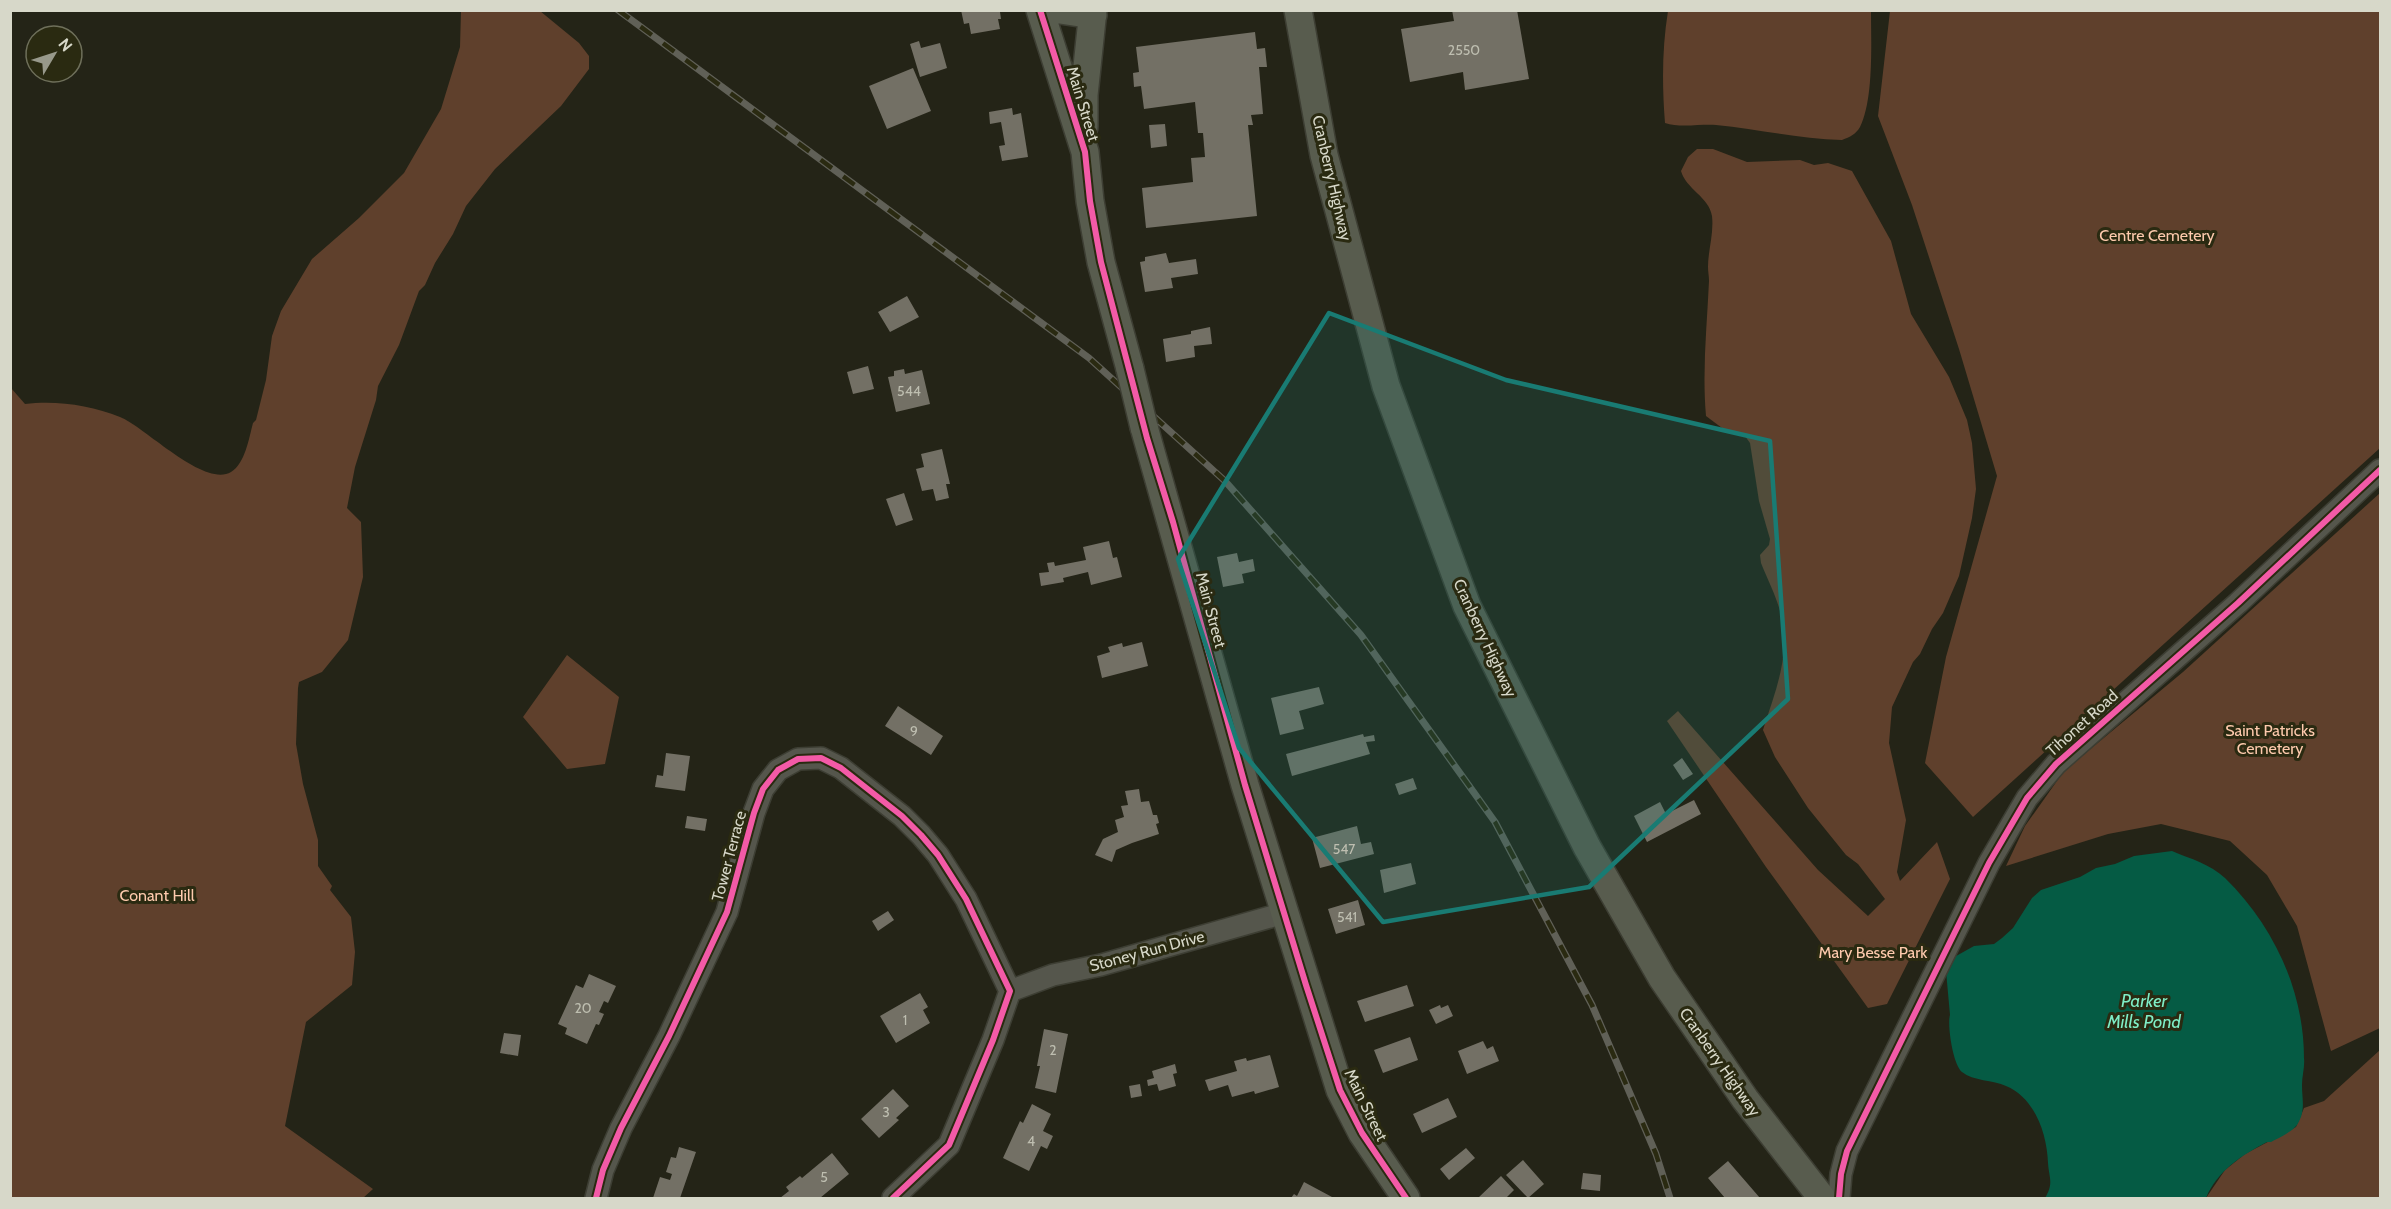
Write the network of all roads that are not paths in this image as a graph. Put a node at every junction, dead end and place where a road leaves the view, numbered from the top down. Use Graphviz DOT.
graph roads {
  1 [pos="1040,10"];
  2 [pos="1060,10"];
  3 [pos="1298,10"];
  4 [pos="1093,13"];
  5 [pos="1084,152"];
  6 [pos="2380,470"];
  7 [pos="1284,913"];
  8 [pos="1010,991"];
  9 [pos="596,1198"];
  10 [pos="893,1198"];
  11 [pos="1406,1198"];
  12 [pos="1822,1198"];
  13 [pos="1839,1198"];
  1 -- 5 [label="main road, Main Street"];
  2 -- 4 [label="main road"];
  3 -- 12 [label="main road, Cranberry Highway"];
  4 -- 5 [label="main road"];
  5 -- 7 [label="main road, Main Street, bridge"];
  6 -- 13 [label="street, Tihonet Road"];
  7 -- 8 [label="street, Stoney Run Drive"];
  7 -- 11 [label="main road, Main Street"];
  8 -- 9 [label="street, Tower Terrace"];
  8 -- 10 [label="street"];
}
